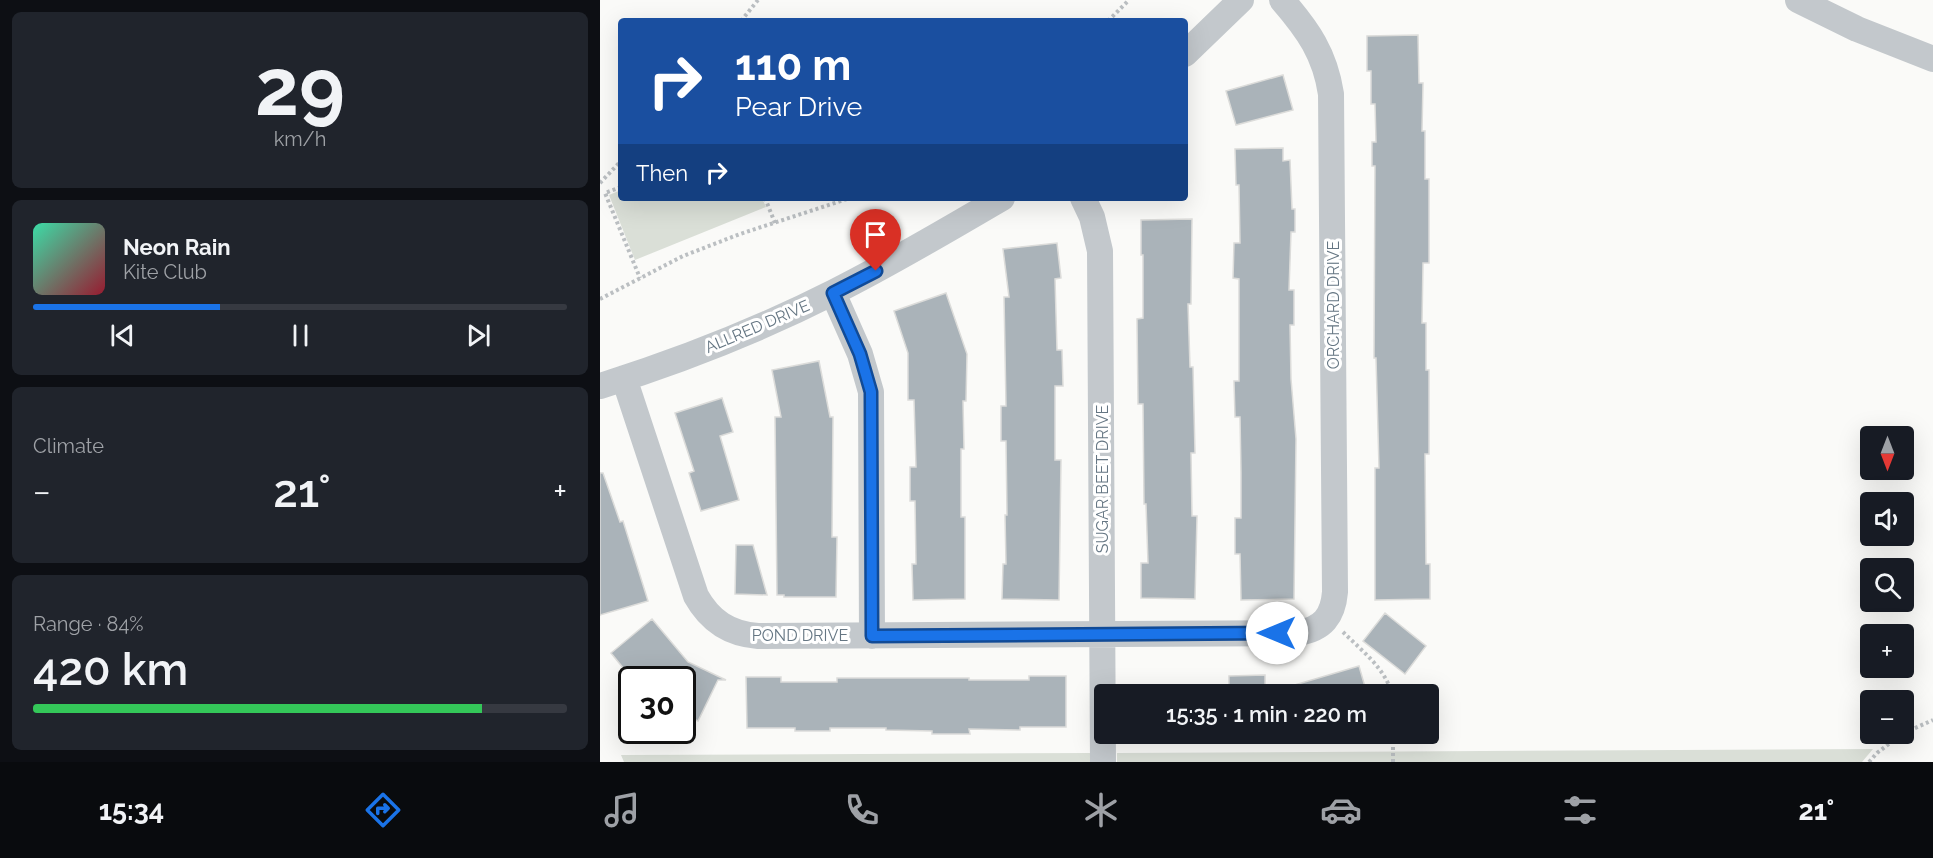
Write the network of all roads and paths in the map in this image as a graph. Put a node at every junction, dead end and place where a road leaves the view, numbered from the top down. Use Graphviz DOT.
graph roads {
  1 [pos="758,0"];
  2 [pos="1129,0"];
  3 [pos="1242,0"];
  4 [pos="1282,0"];
  5 [pos="1798,0"];
  6 [pos="743,18"];
  7 [pos="1111,18"];
  8 [pos="1188,51"];
  9 [pos="1933,59"];
  10 [pos="618,164"];
  11 [pos="600,183"];
  12 [pos="618,188"];
  13 [pos="766,201"];
  14 [pos="841,201"];
  15 [pos="997,201"];
  16 [pos="1084,201"];
  17 [pos="776,223"];
  18 [pos="640,278"];
  19 [pos="833,293"];
  20 [pos="600,299"];
  21 [pos="624,378"];
  22 [pos="600,386"];
  23 [pos="1334,626"];
  24 [pos="1103,634"];
  25 [pos="872,636"];
  26 [pos="1388,684"];
  27 [pos="1933,720"];
  28 [pos="1914,728"];
  29 [pos="1393,744"];
  30 [pos="1888,744"];
  31 [pos="1103,762"];
  32 [pos="1393,762"];
  33 [pos="1869,762"];
  1 -- 6 [label="path"];
  2 -- 7 [label="path"];
  3 -- 8 [label="street"];
  4 -- 23 [label="street, ORCHARD DRIVE"];
  5 -- 9 [label="street"];
  10 -- 11 [label="path"];
  12 -- 18 [label="path"];
  13 -- 17 [label="path"];
  14 -- 17 [label="path"];
  15 -- 19 [label="street, ALLRED DRIVE"];
  16 -- 24 [label="street, SUGAR BEET DRIVE"];
  17 -- 18 [label="path"];
  18 -- 20 [label="path"];
  19 -- 21 [label="street, ALLRED DRIVE"];
  19 -- 25 [label="street"];
  21 -- 22 [label="street, ALLRED DRIVE"];
  21 -- 25 [label="street, POND DRIVE"];
  23 -- 24 [label="street, POND DRIVE"];
  23 -- 26 [label="path"];
  24 -- 25 [label="street, POND DRIVE"];
  24 -- 31 [label="street, SUGAR BEET DRIVE"];
  27 -- 28 [label="path"];
  29 -- 32 [label="path"];
  30 -- 33 [label="path"];
}
